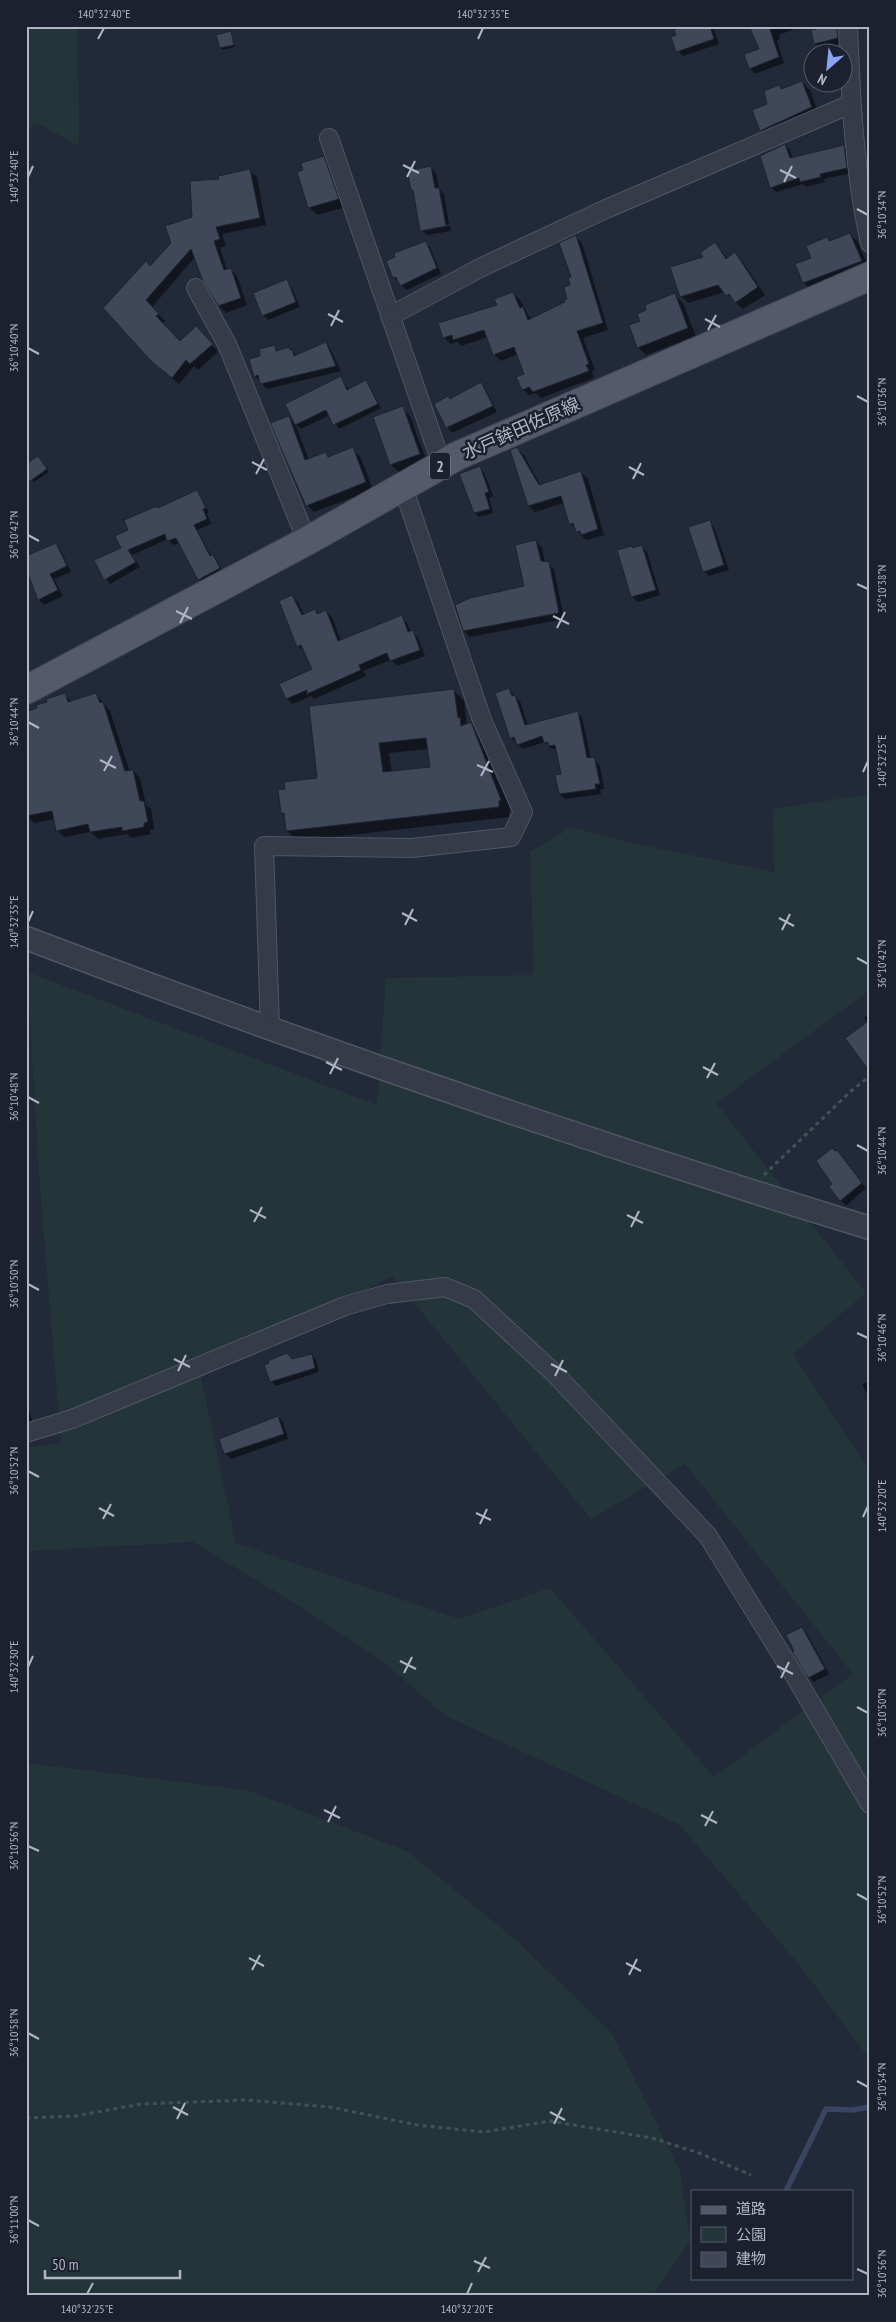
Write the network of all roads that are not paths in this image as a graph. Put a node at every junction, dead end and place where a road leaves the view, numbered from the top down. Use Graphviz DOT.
graph roads {
  1 [pos="848,26"];
  2 [pos="852,104"];
  3 [pos="329,138"];
  4 [pos="870,243"];
  5 [pos="870,276"];
  6 [pos="196,288"];
  7 [pos="390,316"];
  8 [pos="442,465"];
  9 [pos="402,487"];
  10 [pos="307,540"];
  11 [pos="26,690"];
  12 [pos="26,938"];
  13 [pos="270,1028"];
  14 [pos="870,1228"];
  15 [pos="26,1433"];
  16 [pos="870,1804"];
  1 -- 2 [label="street"];
  2 -- 4 [label="street"];
  2 -- 7 [label="street"];
  3 -- 7 [label="street"];
  5 -- 8 [label="main road, 水戸鉾田佐原線 / 2"];
  6 -- 10 [label="street"];
  7 -- 8 [label="street"];
  8 -- 9 [label="main road, 水戸鉾田佐原線 / 2"];
  9 -- 10 [label="main road, 水戸鉾田佐原線 / 2"];
  9 -- 13 [label="street"];
  10 -- 11 [label="main road, 水戸鉾田佐原線 / 2"];
  12 -- 13 [label="street"];
  13 -- 14 [label="street"];
  15 -- 16 [label="street"];
}
